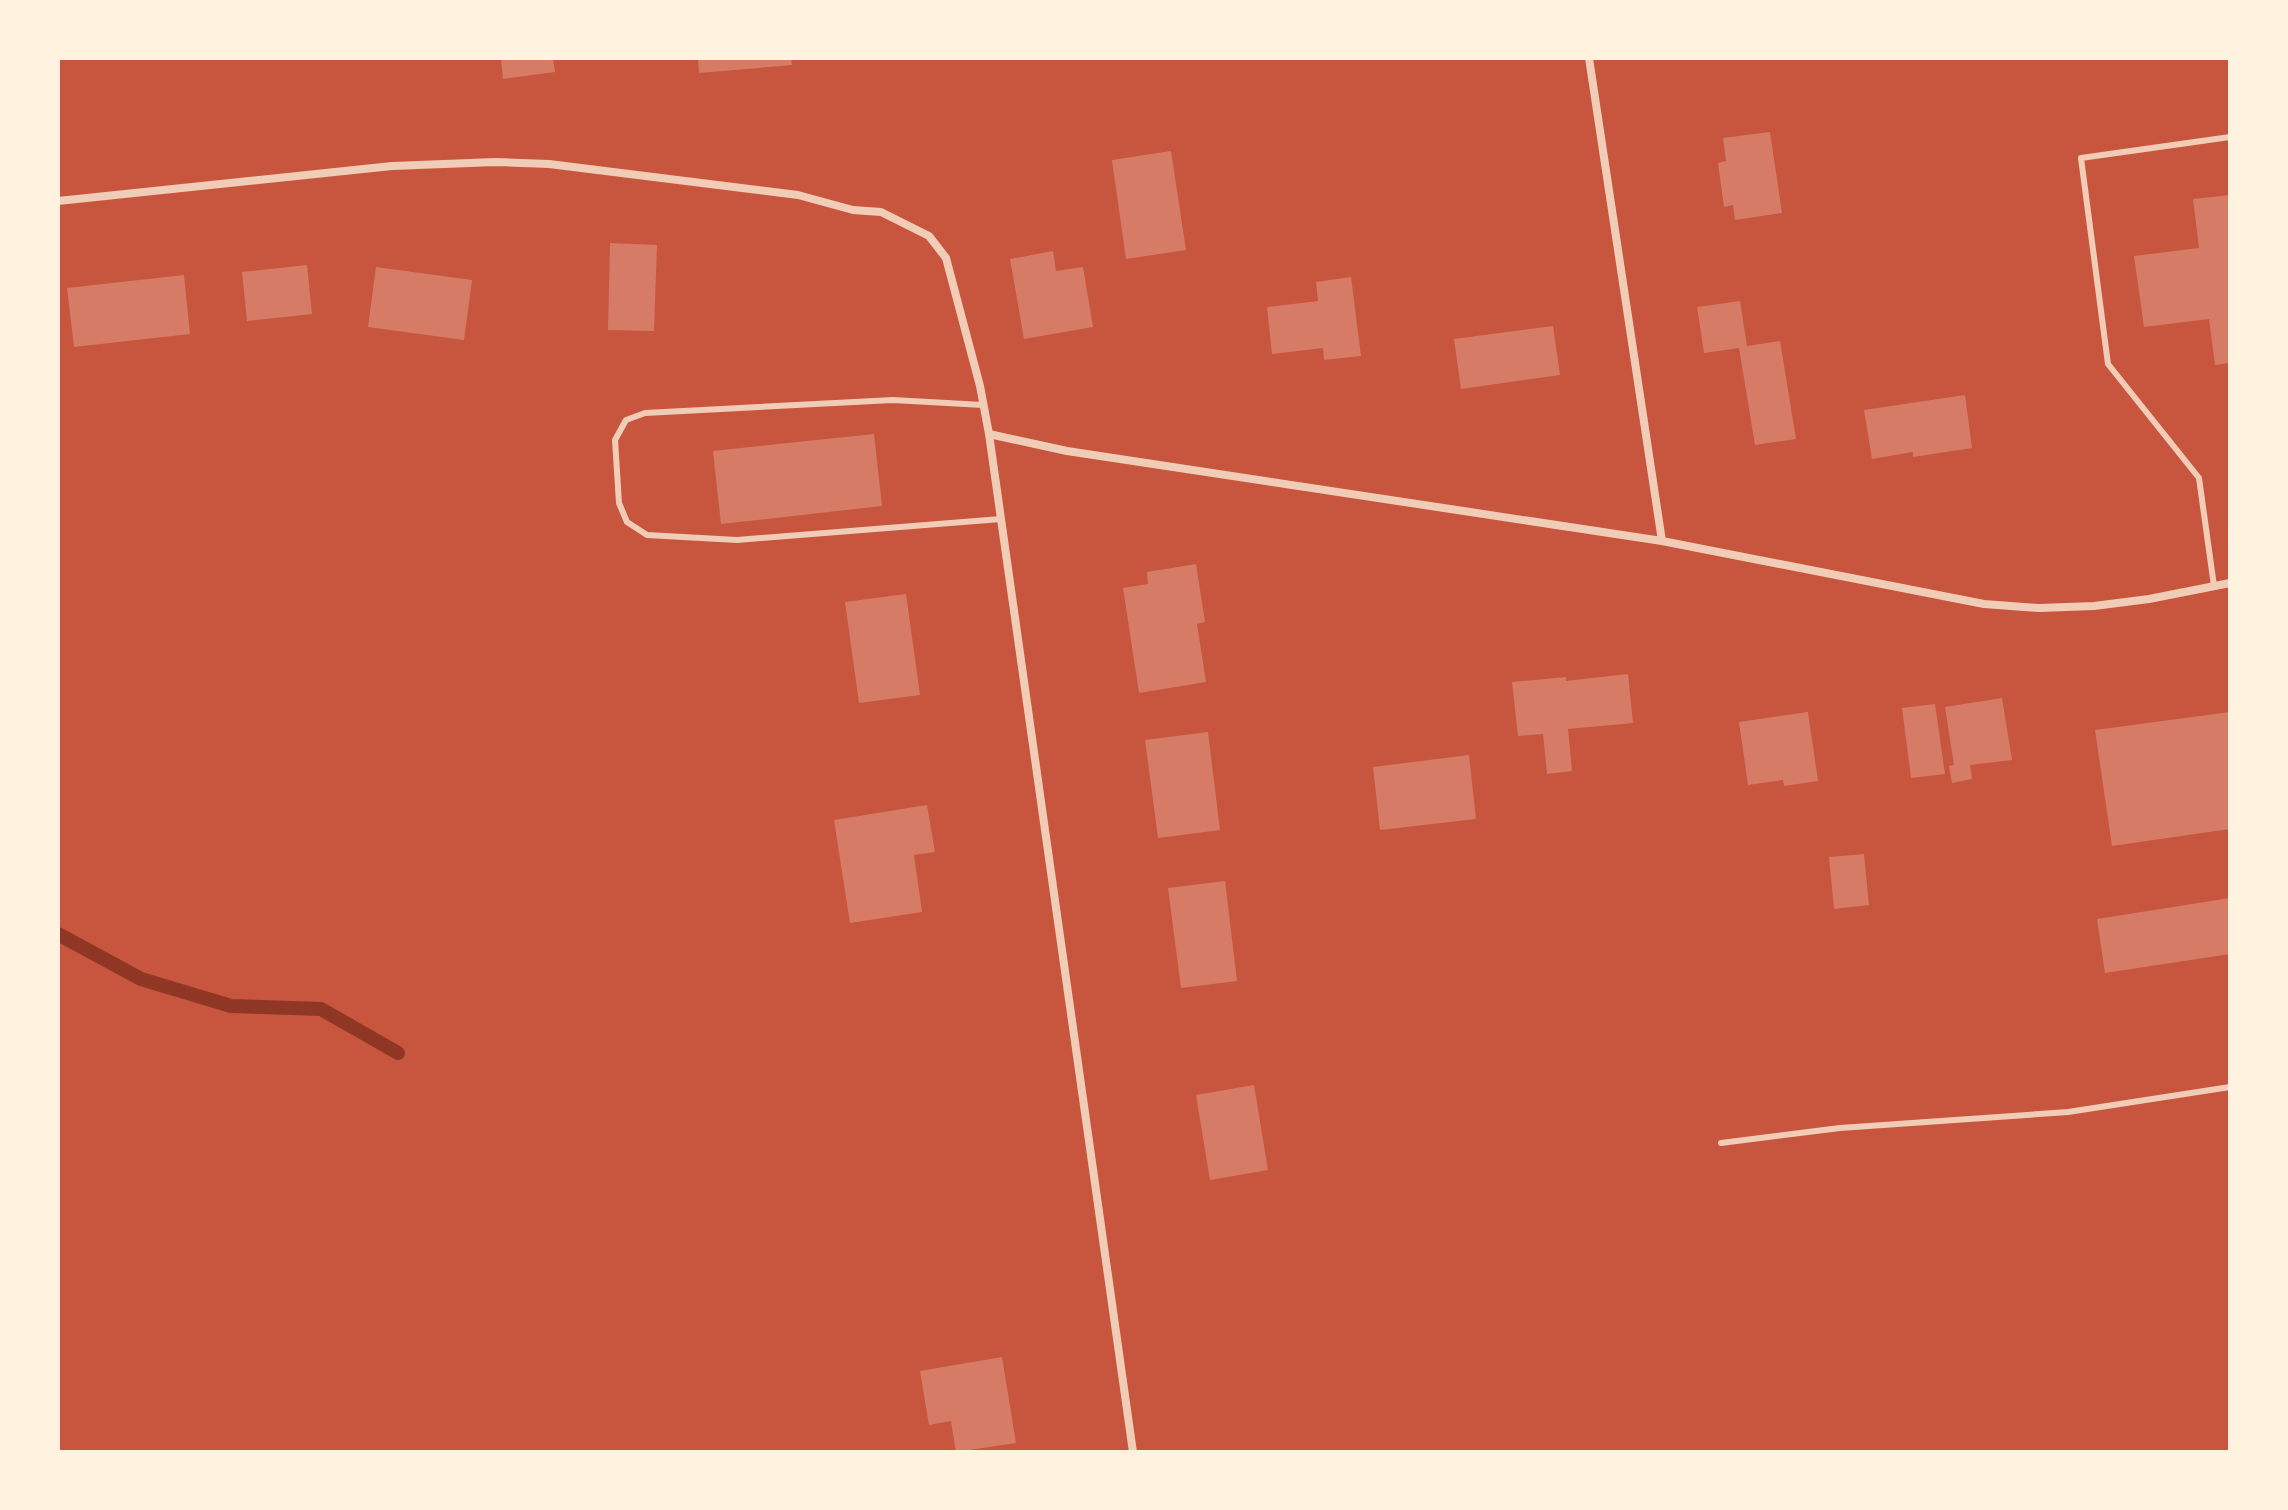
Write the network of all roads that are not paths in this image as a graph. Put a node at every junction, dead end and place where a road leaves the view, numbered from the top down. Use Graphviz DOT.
graph roads {
  1 [pos="1589,58"];
  2 [pos="2230,137"];
  3 [pos="58,201"];
  4 [pos="983,405"];
  5 [pos="989,434"];
  6 [pos="1001,519"];
  7 [pos="1662,541"];
  8 [pos="2230,583"];
  9 [pos="2214,586"];
  10 [pos="2230,1087"];
  11 [pos="1721,1143"];
  12 [pos="1133,1452"];
  1 -- 7 [label="street"];
  2 -- 9 [label="lane"];
  3 -- 4 [label="street"];
  4 -- 5 [label="street"];
  4 -- 6 [label="lane"];
  5 -- 6 [label="street"];
  5 -- 7 [label="street"];
  6 -- 12 [label="street"];
  7 -- 9 [label="street"];
  8 -- 9 [label="street"];
  10 -- 11 [label="lane"];
}
